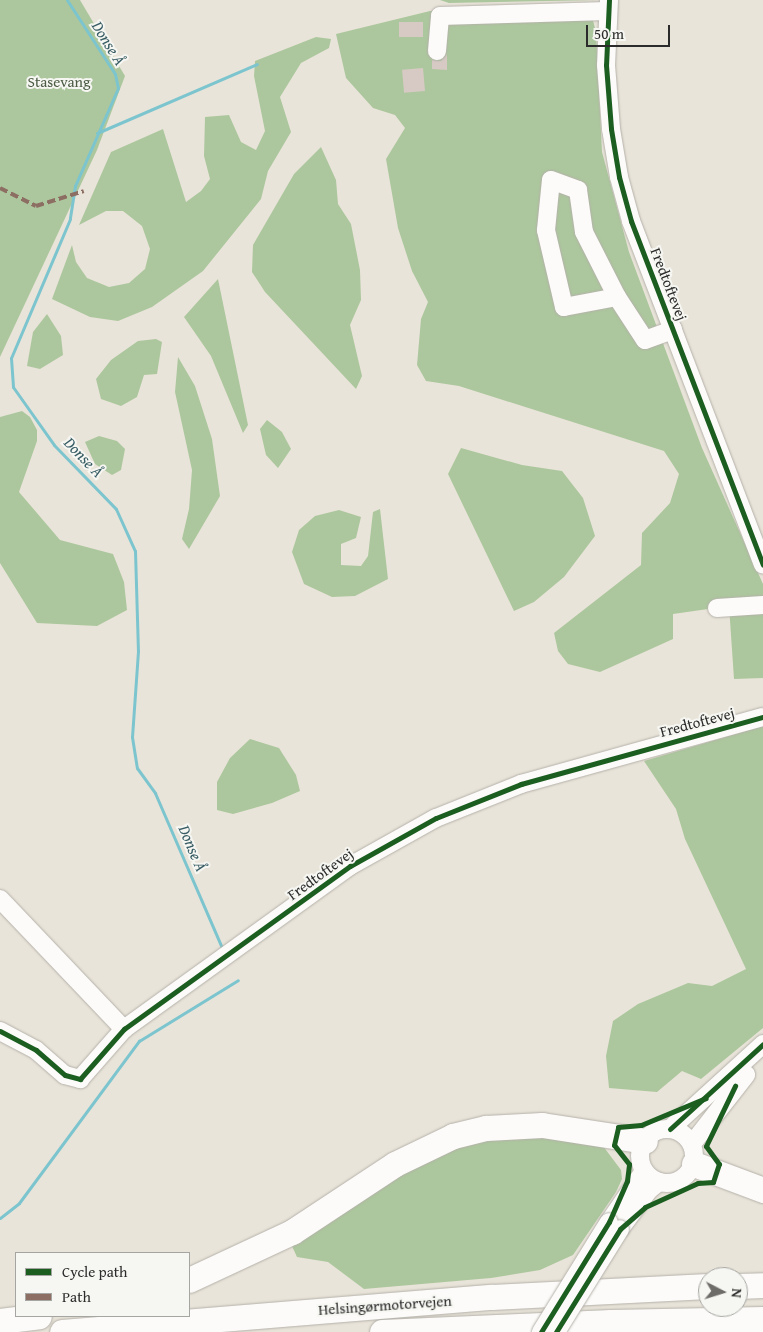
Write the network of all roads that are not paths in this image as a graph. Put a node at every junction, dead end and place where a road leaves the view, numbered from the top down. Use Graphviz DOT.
graph roads {
  1 [pos="608,6"];
  2 [pos="437,51"];
  3 [pos="617,296"];
  4 [pos="673,330"];
  5 [pos="763,564"];
  6 [pos="763,605"];
  7 [pos="717,608"];
  8 [pos="763,717"];
  9 [pos="0,899"];
  10 [pos="124,1029"];
  11 [pos="0,1031"];
  12 [pos="763,1044"];
  13 [pos="763,1058"];
  14 [pos="670,1129"];
  15 [pos="645,1141"];
  16 [pos="693,1154"];
  17 [pos="644,1171"];
  18 [pos="659,1182"];
  19 [pos="763,1190"];
  20 [pos="614,1226"];
  21 [pos="190,1280"];
  22 [pos="748,1286"];
  23 [pos="763,1286"];
  24 [pos="698,1287"];
  25 [pos="31,1317"];
  26 [pos="763,1319"];
  27 [pos="0,1321"];
  28 [pos="62,1332"];
  29 [pos="382,1332"];
  30 [pos="541,1332"];
  31 [pos="556,1332"];
  1 -- 2 [label="street, Fredtoftevej"];
  1 -- 4 [label="street, Fredtoftevej"];
  3 -- 3 [label="street"];
  3 -- 4 [label="street"];
  4 -- 5 [label="street, Fredtoftevej"];
  6 -- 7 [label="street"];
  8 -- 10 [label="street, Fredtoftevej"];
  9 -- 10 [label="street"];
  10 -- 11 [label="street, Fredtoftevej"];
  12 -- 14 [label="street"];
  13 -- 16 [label="street"];
  14 -- 15 [label="street"];
  14 -- 16 [label="street"];
  15 -- 17 [label="street"];
  15 -- 21 [label="highway"];
  16 -- 18 [label="street"];
  16 -- 19 [label="highway"];
  17 -- 18 [label="street"];
  17 -- 20 [label="street"];
  18 -- 20 [label="street"];
  20 -- 30 [label="street, bridge"];
  20 -- 31 [label="street, bridge"];
  22 -- 23 [label="highway"];
  24 -- 28 [label="highway, Helsingørmotorvejen"];
  25 -- 27 [label="highway"];
  26 -- 29 [label="highway, Helsingørmotorvejen"];
}
